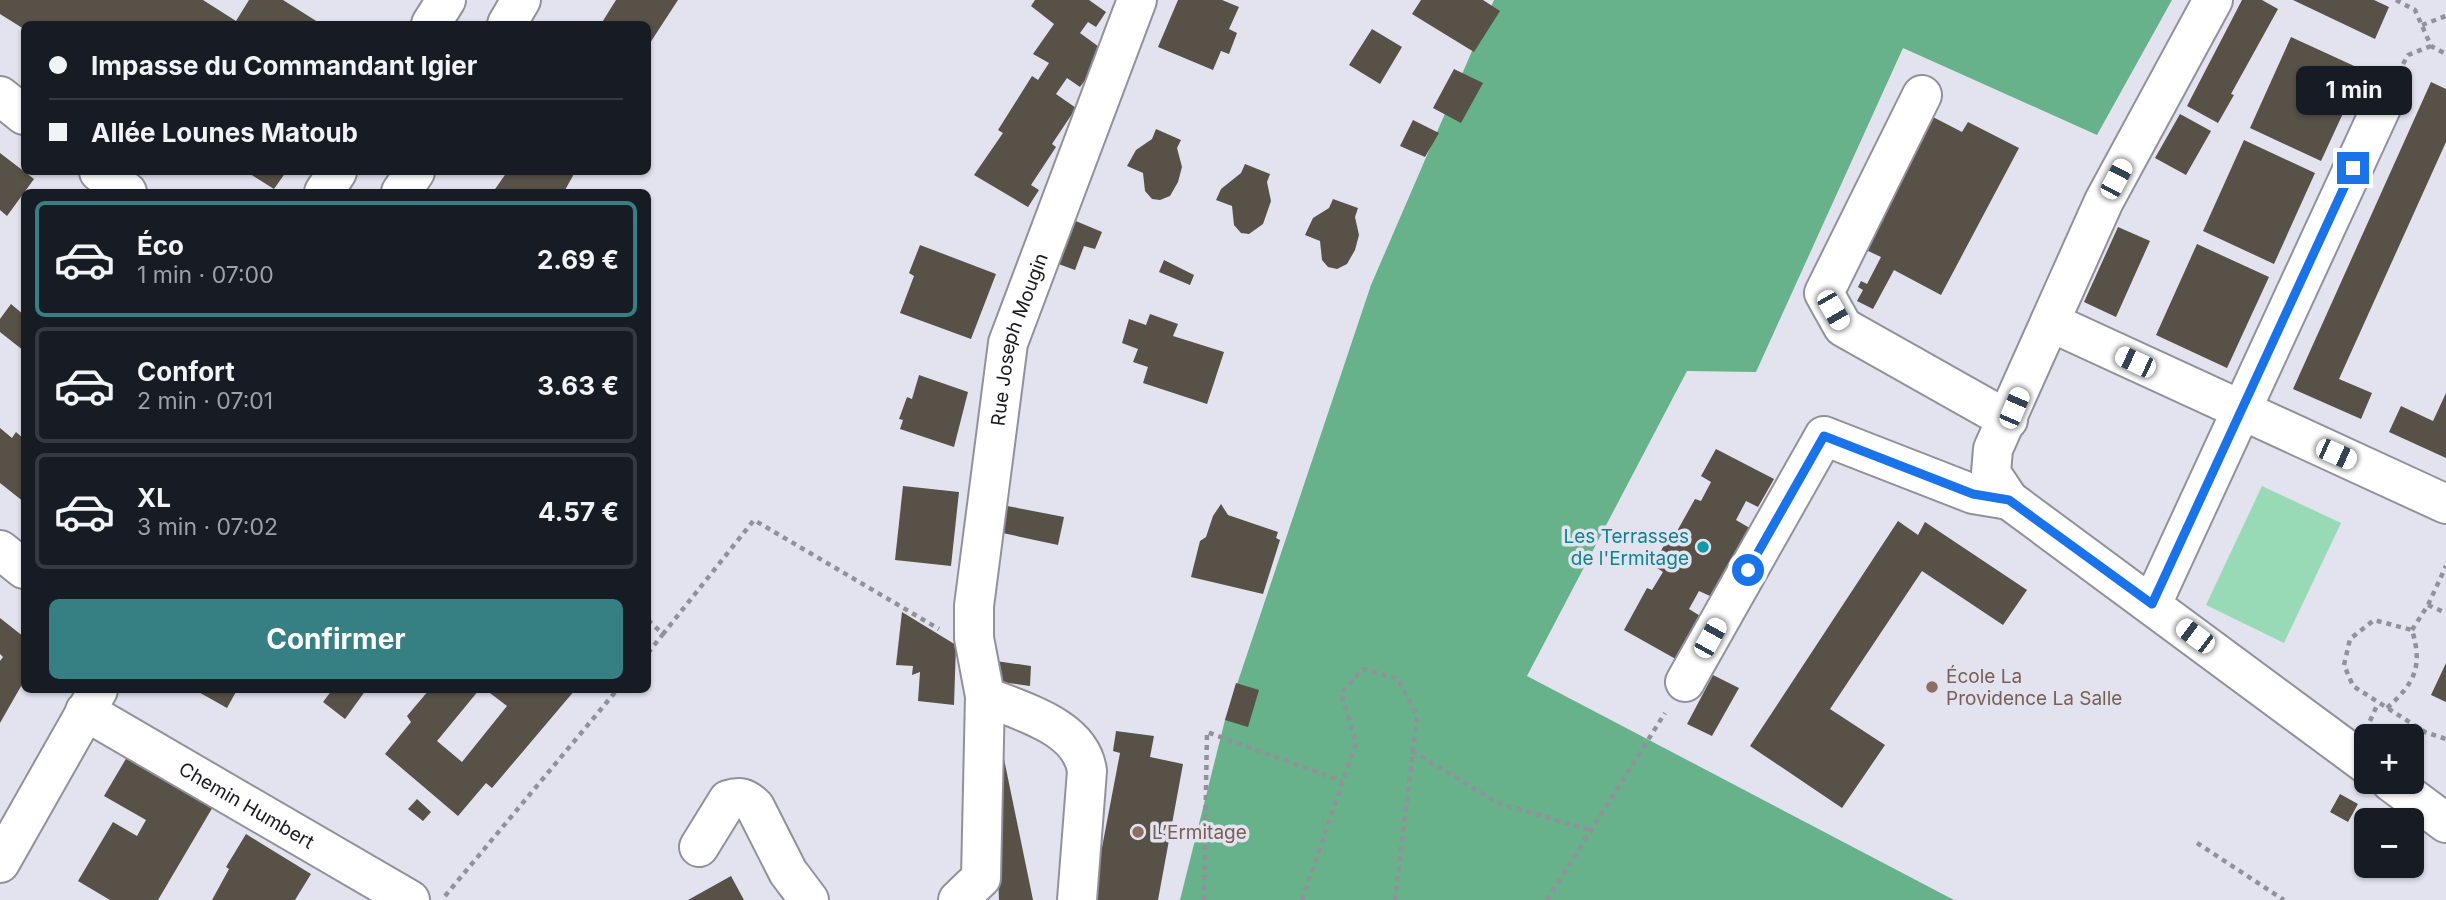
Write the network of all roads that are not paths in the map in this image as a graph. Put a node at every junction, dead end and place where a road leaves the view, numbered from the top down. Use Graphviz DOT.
graph roads {
  1 [pos="446,0"];
  2 [pos="521,0"];
  3 [pos="1137,0"];
  4 [pos="2213,0"];
  5 [pos="433,21"];
  6 [pos="509,21"];
  7 [pos="1922,95"];
  8 [pos="2386,95"];
  9 [pos="0,96"];
  10 [pos="21,113"];
  11 [pos="103,175"];
  12 [pos="123,189"];
  13 [pos="2050,322"];
  14 [pos="2241,412"];
  15 [pos="2008,420"];
  16 [pos="2009,500"];
  17 [pos="2446,504"];
  18 [pos="0,550"];
  19 [pos="21,567"];
  20 [pos="2152,604"];
  21 [pos="1685,682"];
  22 [pos="985,696"];
  23 [pos="92,700"];
  24 [pos="2354,755"];
  25 [pos="2407,794"];
  26 [pos="2446,823"];
  27 [pos="699,847"];
  28 [pos="0,863"];
  29 [pos="410,900"];
  30 [pos="809,900"];
  31 [pos="958,900"];
  32 [pos="1077,900"];
  1 -- 5 [label="street"];
  2 -- 6 [label="street"];
  3 -- 22 [label="street, Rue Joseph Mougin"];
  4 -- 13 [label="street"];
  7 -- 15 [label="street"];
  8 -- 14 [label="street"];
  9 -- 10 [label="street"];
  11 -- 12 [label="street"];
  13 -- 14 [label="street"];
  13 -- 15 [label="street"];
  14 -- 17 [label="street"];
  14 -- 20 [label="street"];
  15 -- 16 [label="street"];
  16 -- 20 [label="street"];
  16 -- 21 [label="street"];
  18 -- 19 [label="street"];
  20 -- 24 [label="street"];
  22 -- 31 [label="street, Rue Joseph Mougin"];
  22 -- 32 [label="street"];
  23 -- 28 [label="street"];
  23 -- 29 [label="street, Chemin Humbert"];
  25 -- 26 [label="street"];
  27 -- 30 [label="street"];
}
